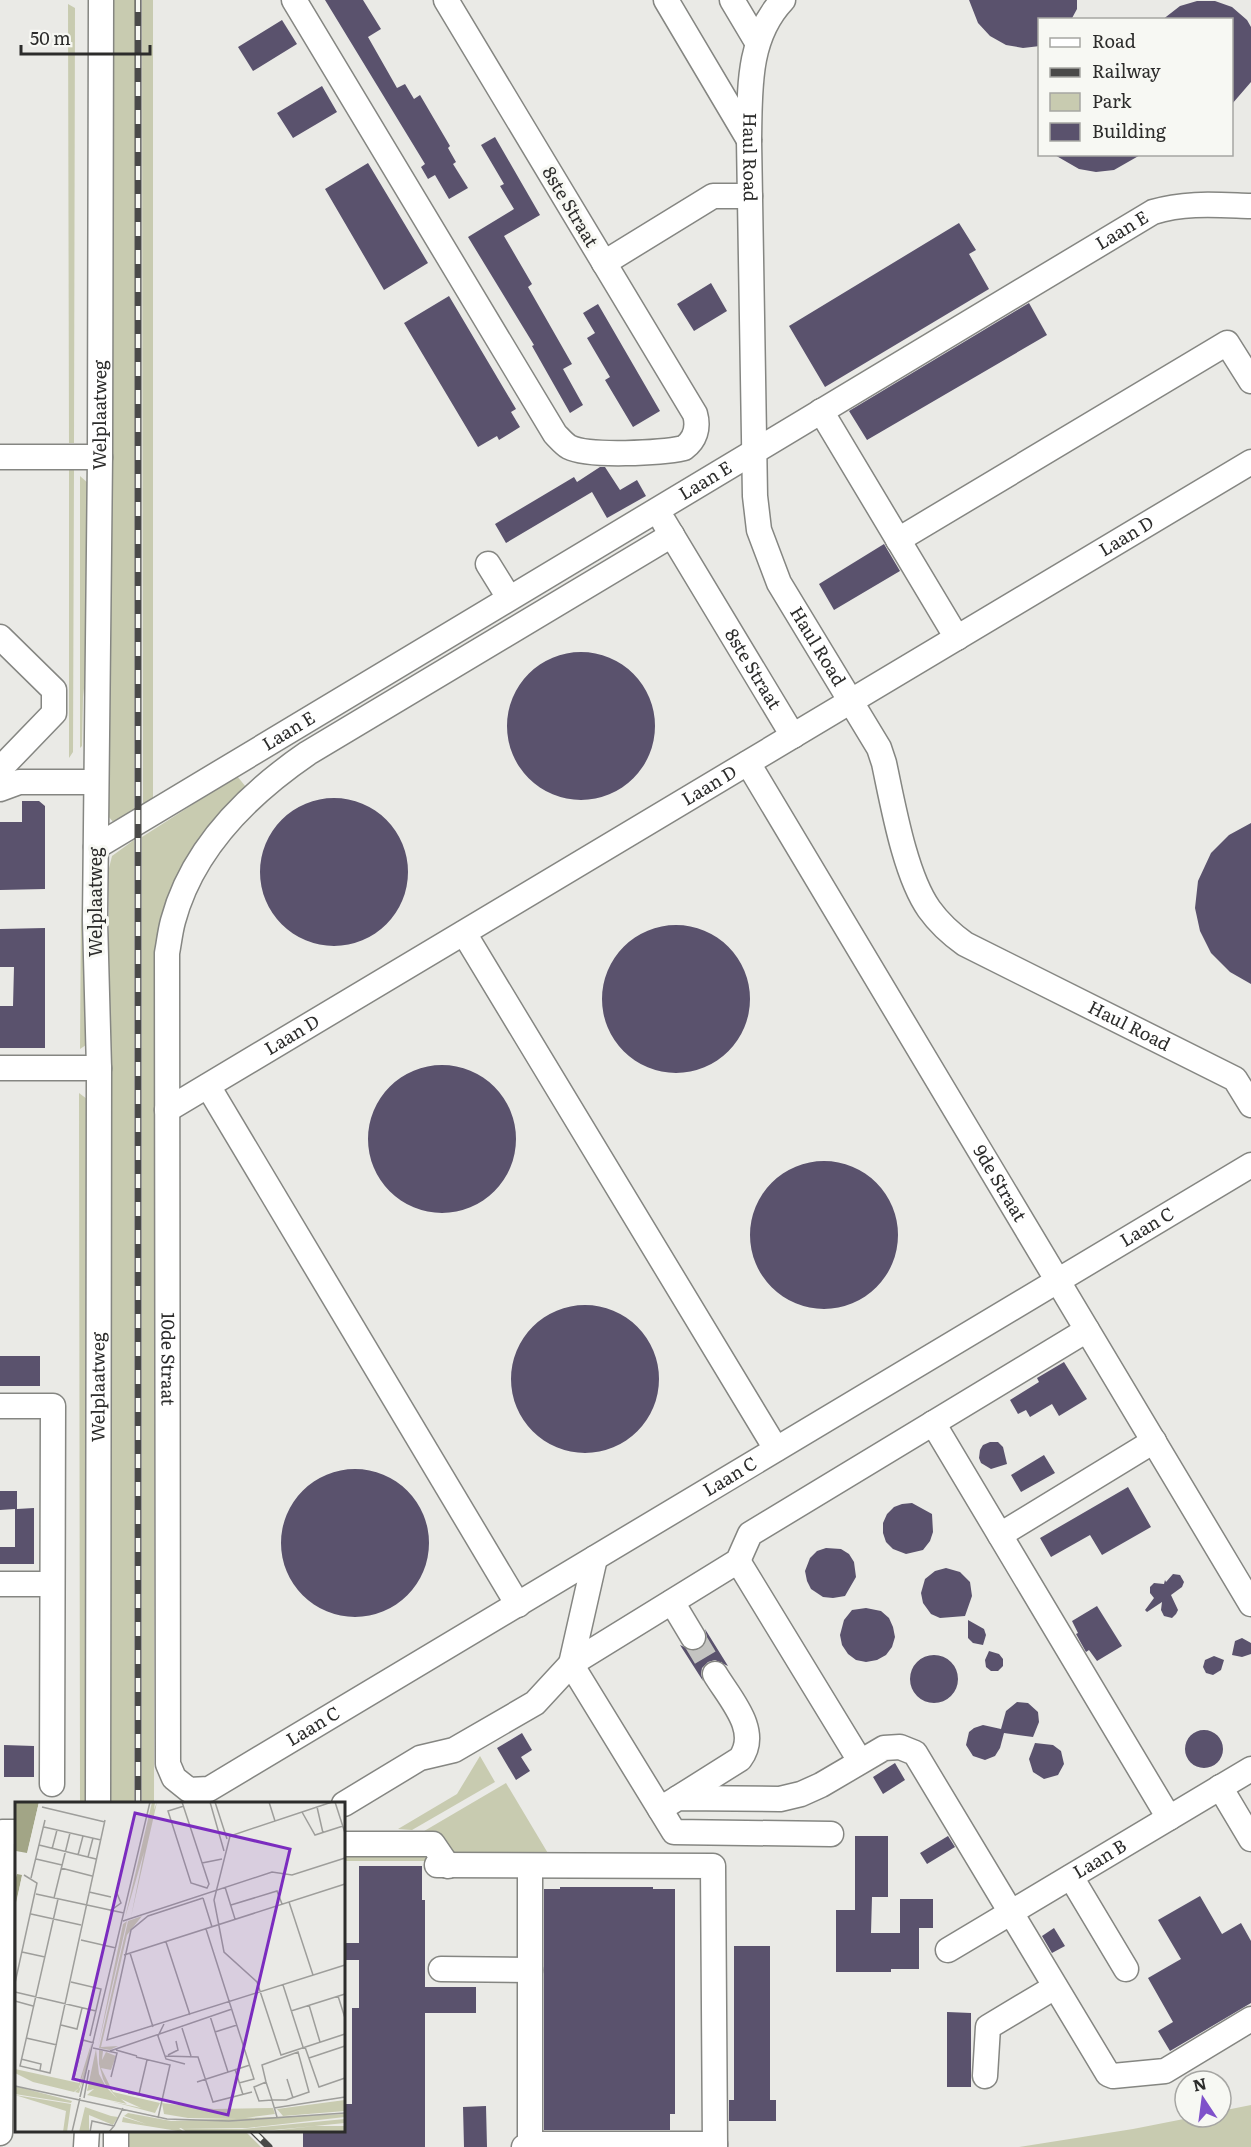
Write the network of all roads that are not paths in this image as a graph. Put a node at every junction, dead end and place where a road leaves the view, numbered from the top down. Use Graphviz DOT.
graph roads {
  1 [pos="101,0"];
  2 [pos="294,0"];
  3 [pos="446,0"];
  4 [pos="666,0"];
  5 [pos="732,0"];
  6 [pos="783,0"];
  7 [pos="757,42"];
  8 [pos="749,140"];
  9 [pos="750,196"];
  10 [pos="1251,206"];
  11 [pos="604,263"];
  12 [pos="1251,381"];
  13 [pos="821,411"];
  14 [pos="754,452"];
  15 [pos="0,456"];
  16 [pos="100,457"];
  17 [pos="1251,462"];
  18 [pos="657,510"];
  19 [pos="672,535"];
  20 [pos="898,540"];
  21 [pos="488,564"];
  22 [pos="509,598"];
  23 [pos="0,637"];
  24 [pos="957,638"];
  25 [pos="852,704"];
  26 [pos="793,736"];
  27 [pos="748,763"];
  28 [pos="0,769"];
  29 [pos="96,782"];
  30 [pos="0,789"];
  31 [pos="96,847"];
  32 [pos="464,933"];
  33 [pos="0,1068"];
  34 [pos="99,1068"];
  35 [pos="208,1086"];
  36 [pos="1251,1104"];
  37 [pos="167,1110"];
  38 [pos="1251,1165"];
  39 [pos="1058,1281"];
  40 [pos="1088,1330"];
  41 [pos="0,1406"];
  42 [pos="933,1423"];
  43 [pos="1154,1441"];
  44 [pos="776,1449"];
  45 [pos="1000,1535"];
  46 [pos="596,1558"];
  47 [pos="738,1561"];
  48 [pos="0,1584"];
  49 [pos="52,1584"];
  50 [pos="672,1602"];
  51 [pos="1251,1604"];
  52 [pos="518,1605"];
  53 [pos="693,1637"];
  54 [pos="571,1664"];
  55 [pos="715,1674"];
  56 [pos="860,1761"];
  57 [pos="1251,1769"];
  58 [pos="52,1784"];
  59 [pos="1220,1787"];
  60 [pos="209,1789"];
  61 [pos="98,1802"];
  62 [pos="345,1803"];
  63 [pos="669,1803"];
  64 [pos="1169,1818"];
  65 [pos="15,1832"];
  66 [pos="831,1834"];
  67 [pos="1251,1839"];
  68 [pos="345,1844"];
  69 [pos="530,1866"];
  70 [pos="1071,1877"];
  71 [pos="1011,1913"];
  72 [pos="948,1950"];
  73 [pos="441,1969"];
  74 [pos="1126,1969"];
  75 [pos="530,1970"];
  76 [pos="1055,1987"];
  77 [pos="1251,2019"];
  78 [pos="0,2028"];
  79 [pos="985,2076"];
  80 [pos="0,2085"];
  81 [pos="87,2132"];
  82 [pos="0,2133"];
  83 [pos="527,2145"];
  84 [pos="715,2145"];
  85 [pos="86,2147"];
  1 -- 16 [label="street, Welplaatweg"];
  2 -- 11 [label="street, 8ste Straat"];
  3 -- 11 [label="street, 8ste Straat"];
  4 -- 8 [label="street"];
  5 -- 7 [label="street"];
  6 -- 7 [label="street, Haul Road"];
  7 -- 8 [label="street, Haul Road"];
  8 -- 9 [label="street, Haul Road"];
  9 -- 11 [label="street"];
  9 -- 14 [label="street, Haul Road"];
  10 -- 13 [label="street, Laan E"];
  12 -- 20 [label="street"];
  13 -- 14 [label="street, Laan E"];
  13 -- 20 [label="street"];
  14 -- 18 [label="street, Laan E"];
  14 -- 25 [label="street, Haul Road"];
  15 -- 16 [label="street"];
  16 -- 29 [label="street, Welplaatweg"];
  17 -- 24 [label="street, Laan D"];
  18 -- 19 [label="street, 8ste Straat"];
  18 -- 22 [label="street, Laan E"];
  19 -- 26 [label="street, 8ste Straat"];
  19 -- 37 [label="street, 10de Straat"];
  20 -- 24 [label="street"];
  21 -- 22 [label="street"];
  22 -- 31 [label="street, Laan E"];
  23 -- 28 [label="street"];
  24 -- 25 [label="street, Laan D"];
  25 -- 26 [label="street, Laan D"];
  25 -- 36 [label="street, Haul Road"];
  26 -- 27 [label="street, Laan D"];
  27 -- 32 [label="street, Laan D"];
  27 -- 39 [label="street, 9de Straat"];
  29 -- 30 [label="street"];
  29 -- 31 [label="street, Welplaatweg"];
  31 -- 34 [label="street, Welplaatweg"];
  32 -- 35 [label="street, Laan D"];
  32 -- 44 [label="street"];
  33 -- 34 [label="street"];
  34 -- 61 [label="street, Welplaatweg"];
  35 -- 37 [label="street, Laan D"];
  35 -- 52 [label="street"];
  37 -- 60 [label="street, 10de Straat"];
  38 -- 39 [label="street, Laan C"];
  39 -- 40 [label="street, 9de Straat"];
  39 -- 44 [label="street, Laan C"];
  40 -- 42 [label="street"];
  40 -- 43 [label="street, 9de Straat"];
  41 -- 49 [label="street"];
  42 -- 45 [label="street"];
  42 -- 47 [label="street"];
  43 -- 45 [label="street"];
  43 -- 51 [label="street, 9de Straat"];
  44 -- 46 [label="street, Laan C"];
  45 -- 64 [label="street"];
  46 -- 52 [label="street, Laan C"];
  46 -- 54 [label="street"];
  47 -- 50 [label="street"];
  47 -- 56 [label="street"];
  48 -- 49 [label="street"];
  49 -- 58 [label="street"];
  50 -- 53 [label="street"];
  50 -- 54 [label="street"];
  52 -- 60 [label="street, Laan C"];
  54 -- 62 [label="street"];
  54 -- 63 [label="street"];
  55 -- 63 [label="street"];
  56 -- 63 [label="street"];
  56 -- 71 [label="street"];
  57 -- 59 [label="street, Laan B"];
  59 -- 64 [label="street, Laan B"];
  59 -- 67 [label="street"];
  63 -- 66 [label="street"];
  64 -- 70 [label="street, Laan B"];
  65 -- 78 [label="street"];
  68 -- 69 [label="street"];
  69 -- 75 [label="street"];
  69 -- 84 [label="street"];
  70 -- 71 [label="street, Laan B"];
  70 -- 74 [label="street"];
  71 -- 72 [label="street, Laan B"];
  71 -- 76 [label="street"];
  73 -- 75 [label="street"];
  75 -- 83 [label="street"];
  76 -- 77 [label="street"];
  76 -- 79 [label="street"];
  78 -- 80 [label="street"];
  80 -- 82 [label="street"];
  81 -- 85 [label="street"];
  83 -- 84 [label="street"];
}
